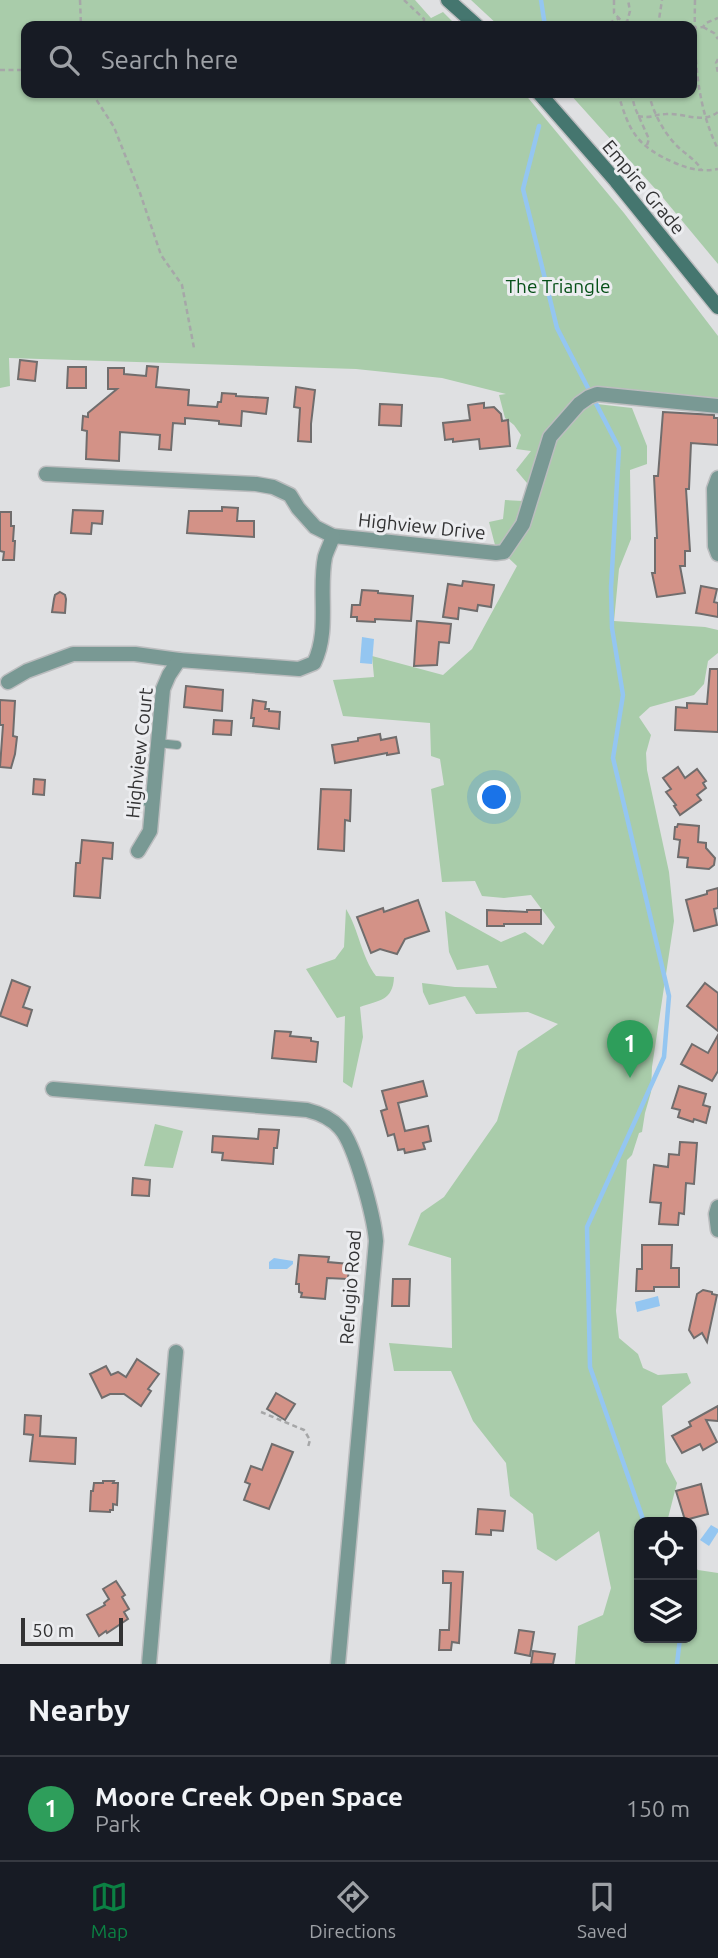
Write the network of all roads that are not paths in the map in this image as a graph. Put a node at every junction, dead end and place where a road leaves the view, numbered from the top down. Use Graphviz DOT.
graph roads {
  1 [pos="449,0"];
  2 [pos="472,21"];
  3 [pos="542,98"];
  4 [pos="718,307"];
  5 [pos="718,406"];
  6 [pos="46,474"];
  7 [pos="718,478"];
  8 [pos="716,516"];
  9 [pos="333,536"];
  10 [pos="718,554"];
  11 [pos="179,660"];
  12 [pos="8,682"];
  13 [pos="158,743"];
  14 [pos="177,745"];
  15 [pos="137,801"];
  16 [pos="152,802"];
  17 [pos="138,851"];
  18 [pos="53,1089"];
  19 [pos="718,1207"];
  20 [pos="718,1230"];
  21 [pos="176,1352"];
  22 [pos="149,1664"];
  23 [pos="338,1664"];
  1 -- 2 [label="main road"];
  3 -- 4 [label="main road, Empire Grade"];
  5 -- 9 [label="street, Highview Drive"];
  6 -- 9 [label="street, Highview Drive"];
  7 -- 8 [label="street"];
  8 -- 10 [label="street"];
  9 -- 11 [label="street"];
  11 -- 12 [label="street"];
  11 -- 13 [label="street, Highview Court"];
  13 -- 14 [label="lane"];
  13 -- 16 [label="street, Highview Court"];
  15 -- 16 [label="lane"];
  16 -- 17 [label="street, Highview Court"];
  18 -- 23 [label="street, Refugio Road"];
  19 -- 20 [label="street"];
  21 -- 22 [label="street"];
}
